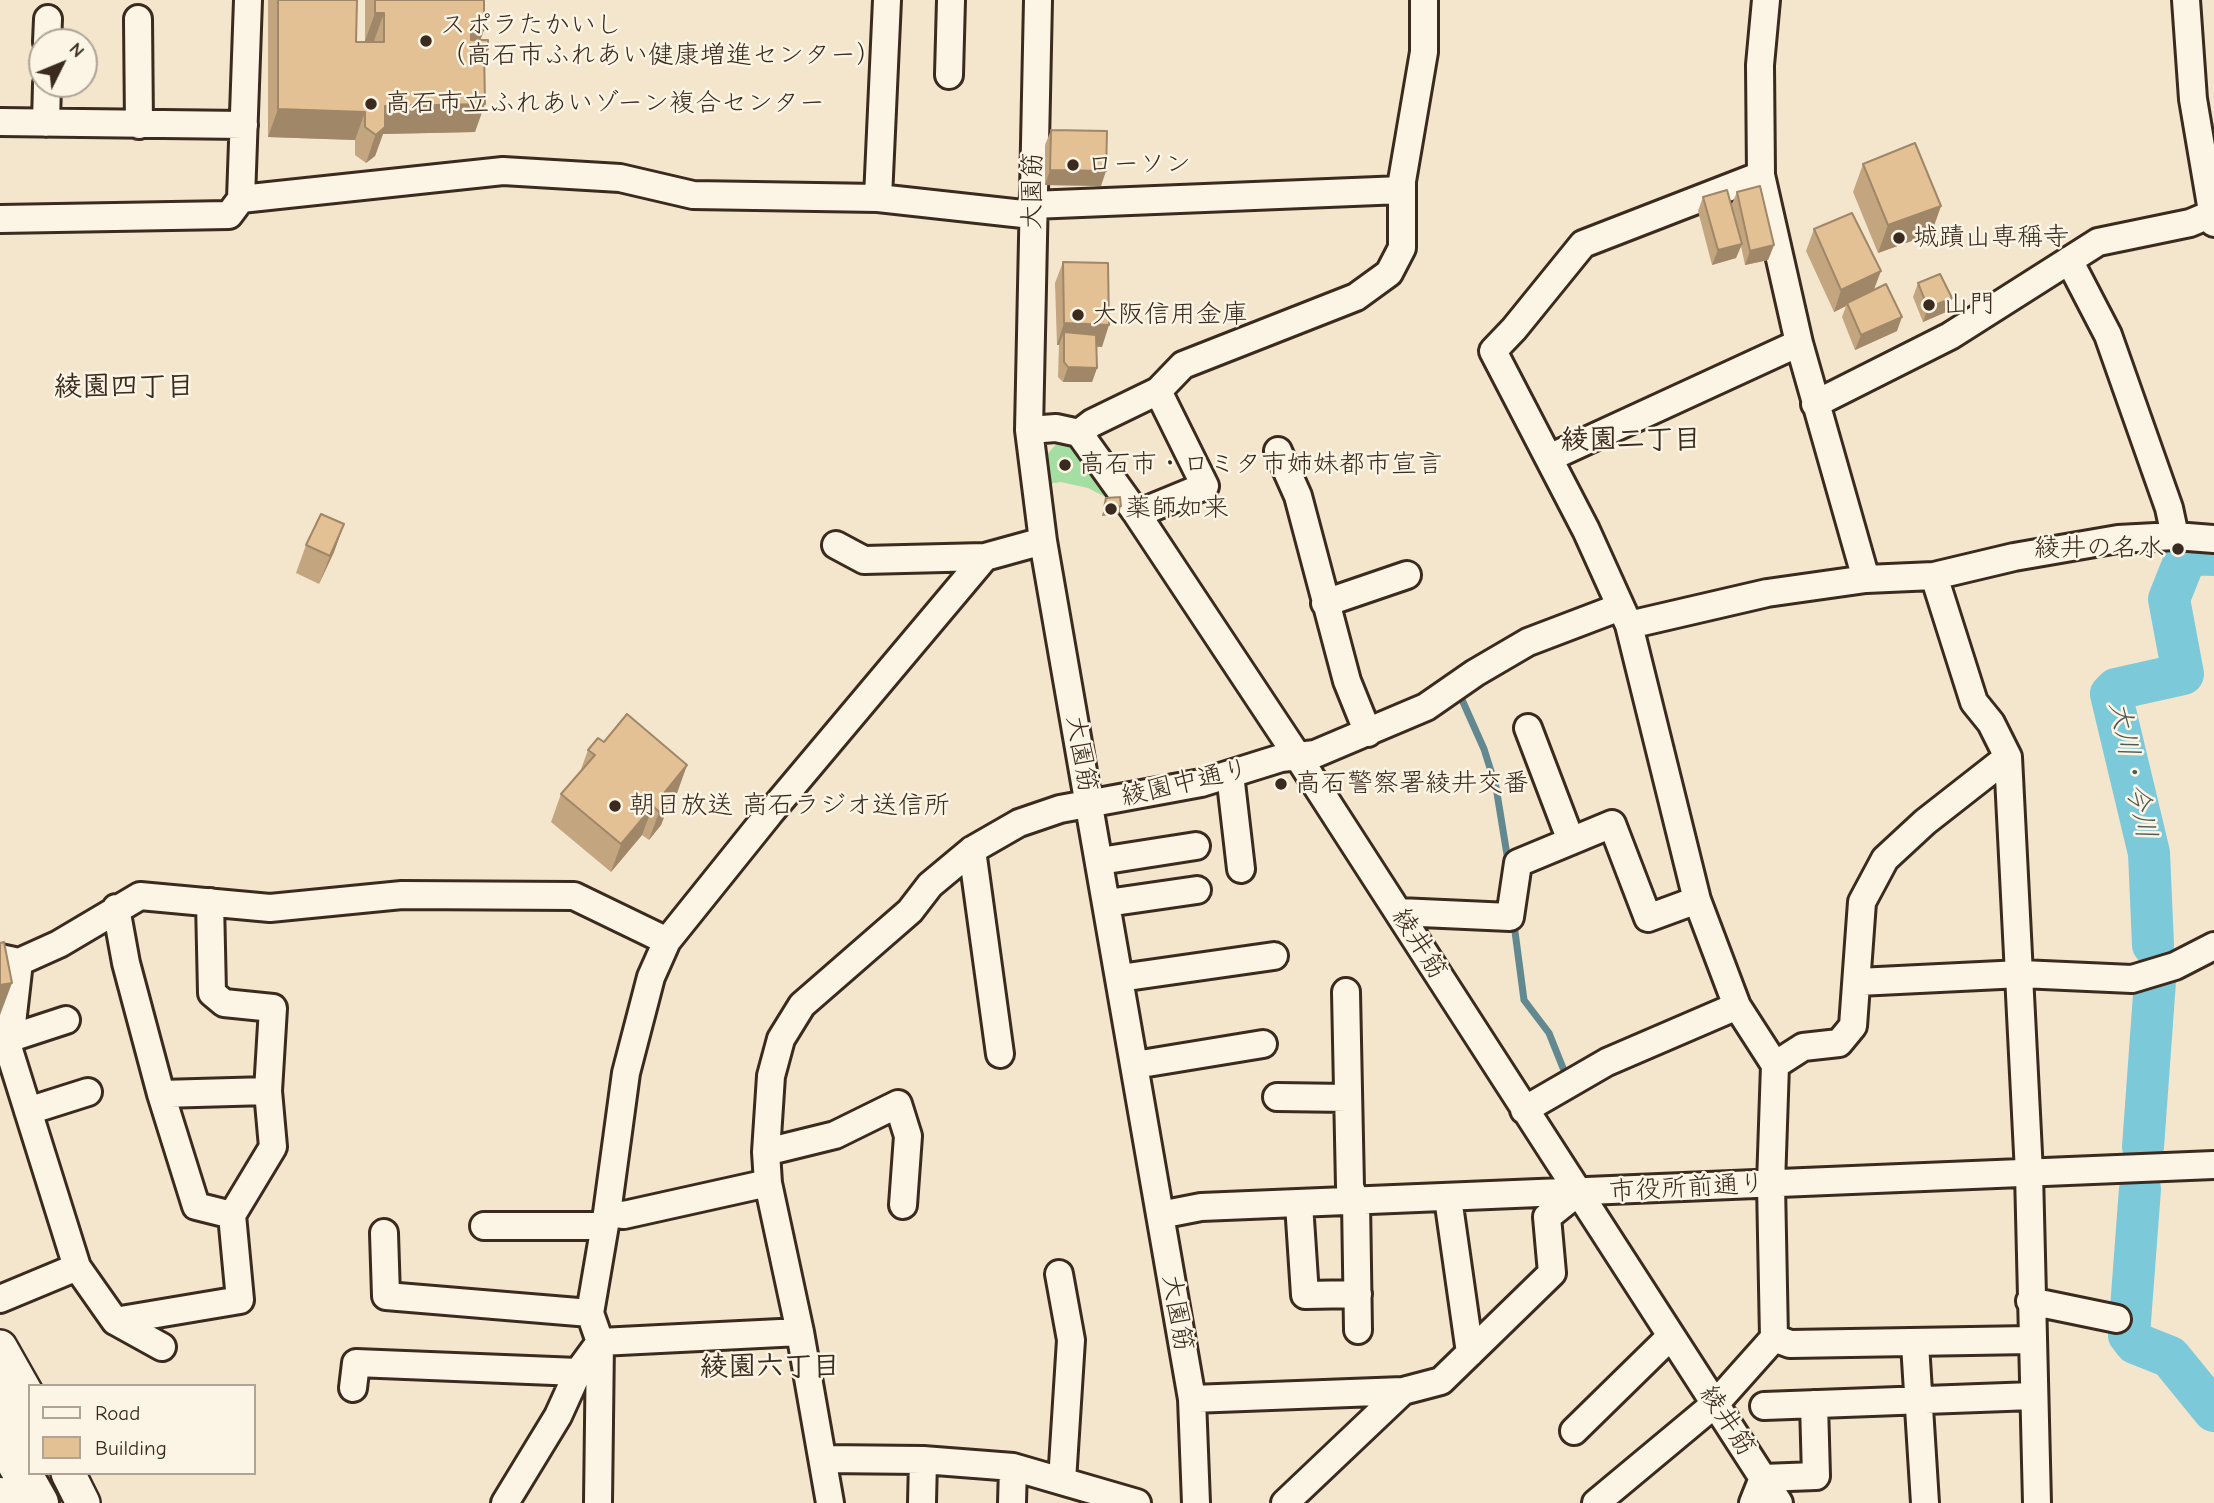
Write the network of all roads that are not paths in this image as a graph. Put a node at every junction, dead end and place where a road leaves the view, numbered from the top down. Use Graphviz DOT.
graph roads {
  1 [pos="248,0"];
  2 [pos="887,0"];
  3 [pos="951,0"];
  4 [pos="1038,0"];
  5 [pos="1424,0"];
  6 [pos="1766,0"];
  7 [pos="2186,0"];
  8 [pos="138,19"];
  9 [pos="949,75"];
  10 [pos="47,98"];
  11 [pos="0,122"];
  12 [pos="46,123"];
  13 [pos="139,125"];
  14 [pos="244,125"];
  15 [pos="1761,175"];
  16 [pos="1402,190"];
  17 [pos="878,198"];
  18 [pos="241,200"];
  19 [pos="1032,210"];
  20 [pos="2213,216"];
  21 [pos="0,219"];
  22 [pos="2069,260"];
  23 [pos="1799,343"];
  24 [pos="1158,391"];
  25 [pos="1815,404"];
  26 [pos="1029,430"];
  27 [pos="1079,433"];
  28 [pos="1278,451"];
  29 [pos="1549,458"];
  30 [pos="1137,514"];
  31 [pos="2175,536"];
  32 [pos="2214,539"];
  33 [pos="1043,541"];
  34 [pos="836,545"];
  35 [pos="985,557"];
  36 [pos="1406,575"];
  37 [pos="1934,576"];
  38 [pos="1866,579"];
  39 [pos="1325,603"];
  40 [pos="1625,616"];
  41 [pos="1528,727"];
  42 [pos="1368,733"];
  43 [pos="1298,757"];
  44 [pos="2008,757"];
  45 [pos="1230,774"];
  46 [pos="1091,804"];
  47 [pos="1571,841"];
  48 [pos="1196,846"];
  49 [pos="972,850"];
  50 [pos="1100,861"];
  51 [pos="1241,869"];
  52 [pos="1197,890"];
  53 [pos="1697,900"];
  54 [pos="210,902"];
  55 [pos="1107,903"];
  56 [pos="116,908"];
  57 [pos="1399,912"];
  58 [pos="667,941"];
  59 [pos="2214,946"];
  60 [pos="1273,957"];
  61 [pos="10,960"];
  62 [pos="2021,974"];
  63 [pos="1120,978"];
  64 [pos="1858,982"];
  65 [pos="1346,992"];
  66 [pos="1737,1006"];
  67 [pos="66,1020"];
  68 [pos="11,1038"];
  69 [pos="1264,1044"];
  70 [pos="1000,1054"];
  71 [pos="1135,1065"];
  72 [pos="1776,1065"];
  73 [pos="88,1091"];
  74 [pos="268,1091"];
  75 [pos="161,1094"];
  76 [pos="1277,1097"];
  77 [pos="1348,1098"];
  78 [pos="1524,1110"];
  79 [pos="28,1111"];
  80 [pos="766,1152"];
  81 [pos="2214,1165"];
  82 [pos="2029,1173"];
  83 [pos="768,1183"];
  84 [pos="1772,1184"];
  85 [pos="1577,1193"];
  86 [pos="1448,1198"];
  87 [pos="1356,1201"];
  88 [pos="1298,1203"];
  89 [pos="903,1205"];
  90 [pos="232,1215"];
  91 [pos="1160,1215"];
  92 [pos="606,1220"];
  93 [pos="484,1226"];
  94 [pos="384,1233"];
  95 [pos="77,1267"];
  96 [pos="1059,1274"];
  97 [pos="1358,1294"];
  98 [pos="0,1299"];
  99 [pos="2030,1301"];
  100 [pos="590,1313"];
  101 [pos="2117,1320"];
  102 [pos="115,1321"];
  103 [pos="1358,1330"];
  104 [pos="800,1332"];
  105 [pos="1671,1336"];
  106 [pos="1774,1338"];
  107 [pos="2031,1340"];
  108 [pos="600,1342"];
  109 [pos="1915,1344"];
  110 [pos="0,1347"];
  111 [pos="162,1347"];
  112 [pos="1470,1353"];
  113 [pos="578,1372"];
  114 [pos="353,1388"];
  115 [pos="0,1389"];
  116 [pos="1403,1391"];
  117 [pos="28,1396"];
  118 [pos="2033,1396"];
  119 [pos="1192,1399"];
  120 [pos="1918,1401"];
  121 [pos="1716,1404"];
  122 [pos="1814,1405"];
  123 [pos="1764,1406"];
  124 [pos="1573,1431"];
  125 [pos="19,1437"];
  126 [pos="823,1459"];
  127 [pos="923,1460"];
  128 [pos="28,1467"];
  129 [pos="1013,1468"];
  130 [pos="31,1475"];
  131 [pos="49,1475"];
  132 [pos="69,1475"];
  133 [pos="1763,1478"];
  134 [pos="1062,1481"];
  135 [pos="0,1497"];
  136 [pos="3,1503"];
  137 [pos="39,1503"];
  138 [pos="65,1503"];
  139 [pos="83,1503"];
  140 [pos="505,1503"];
  141 [pos="598,1503"];
  142 [pos="830,1503"];
  143 [pos="922,1503"];
  144 [pos="1012,1503"];
  145 [pos="1137,1503"];
  146 [pos="1196,1503"];
  147 [pos="1285,1503"];
  148 [pos="1596,1503"];
  149 [pos="1753,1503"];
  150 [pos="1779,1503"];
  151 [pos="1925,1503"];
  152 [pos="2037,1503"];
  1 -- 14 [label="street"];
  2 -- 17 [label="street"];
  3 -- 9 [label="street"];
  4 -- 19 [label="street, 大園筋"];
  5 -- 16 [label="street"];
  6 -- 15 [label="street"];
  7 -- 20 [label="street"];
  8 -- 13 [label="street"];
  10 -- 12 [label="street"];
  11 -- 12 [label="street"];
  12 -- 13 [label="street"];
  13 -- 14 [label="street"];
  14 -- 18 [label="street"];
  15 -- 23 [label="street"];
  15 -- 29 [label="street"];
  16 -- 19 [label="street"];
  16 -- 24 [label="street"];
  17 -- 18 [label="street"];
  17 -- 19 [label="street"];
  18 -- 21 [label="street"];
  19 -- 26 [label="street, 大園筋"];
  20 -- 22 [label="street"];
  22 -- 25 [label="street"];
  22 -- 31 [label="street"];
  23 -- 25 [label="street"];
  23 -- 29 [label="street"];
  24 -- 27 [label="street"];
  24 -- 30 [label="street"];
  25 -- 38 [label="street"];
  26 -- 27 [label="street"];
  26 -- 33 [label="street, 大園筋"];
  27 -- 30 [label="street, 綾井筋"];
  28 -- 39 [label="street"];
  29 -- 40 [label="street"];
  30 -- 43 [label="street, 綾井筋"];
  31 -- 32 [label="street, 綾園中通り"];
  31 -- 37 [label="street, 綾園中通り"];
  33 -- 35 [label="street"];
  33 -- 46 [label="street, 大園筋"];
  34 -- 35 [label="street"];
  35 -- 58 [label="street"];
  36 -- 39 [label="street"];
  37 -- 38 [label="street, 綾園中通り"];
  37 -- 44 [label="street"];
  38 -- 40 [label="street, 綾園中通り"];
  39 -- 42 [label="street"];
  40 -- 42 [label="street, 綾園中通り"];
  40 -- 53 [label="street"];
  41 -- 47 [label="street"];
  42 -- 43 [label="street, 綾園中通り"];
  43 -- 45 [label="street, 綾園中通り"];
  43 -- 57 [label="street, 綾井筋"];
  44 -- 62 [label="street"];
  44 -- 64 [label="street"];
  45 -- 46 [label="street, 綾園中通り"];
  45 -- 51 [label="street"];
  46 -- 49 [label="street, 綾園中通り"];
  46 -- 50 [label="street, 大園筋"];
  47 -- 53 [label="street"];
  47 -- 57 [label="street"];
  48 -- 50 [label="street"];
  49 -- 70 [label="street"];
  49 -- 80 [label="street, 綾園中通り"];
  50 -- 55 [label="street, 大園筋"];
  52 -- 55 [label="street"];
  53 -- 66 [label="street"];
  54 -- 56 [label="street"];
  54 -- 58 [label="street"];
  54 -- 74 [label="street"];
  55 -- 63 [label="street, 大園筋"];
  56 -- 61 [label="street"];
  56 -- 75 [label="street"];
  57 -- 78 [label="street, 綾井筋"];
  58 -- 92 [label="street"];
  59 -- 62 [label="street"];
  60 -- 63 [label="street"];
  61 -- 68 [label="street"];
  62 -- 64 [label="street"];
  62 -- 82 [label="street"];
  63 -- 71 [label="street, 大園筋"];
  64 -- 72 [label="street"];
  65 -- 77 [label="street"];
  66 -- 72 [label="street"];
  66 -- 78 [label="street"];
  67 -- 68 [label="street"];
  68 -- 79 [label="street"];
  69 -- 71 [label="street"];
  71 -- 91 [label="street, 大園筋"];
  72 -- 84 [label="street"];
  73 -- 79 [label="street"];
  74 -- 75 [label="street"];
  74 -- 90 [label="street"];
  75 -- 90 [label="street"];
  76 -- 77 [label="street"];
  77 -- 87 [label="street"];
  78 -- 85 [label="street, 綾井筋"];
  79 -- 95 [label="street"];
  80 -- 83 [label="street, 綾園中通り"];
  80 -- 89 [label="street"];
  81 -- 82 [label="street, 市役所前通り"];
  82 -- 84 [label="street, 市役所前通り"];
  82 -- 99 [label="street"];
  83 -- 92 [label="street"];
  83 -- 104 [label="street, 綾園中通り"];
  84 -- 85 [label="street, 市役所前通り"];
  84 -- 106 [label="street"];
  85 -- 86 [label="street, 市役所前通り"];
  85 -- 105 [label="street, 綾井筋"];
  85 -- 112 [label="street"];
  86 -- 87 [label="street, 市役所前通り"];
  86 -- 112 [label="street"];
  87 -- 88 [label="street, 市役所前通り"];
  87 -- 97 [label="street"];
  88 -- 91 [label="street, 市役所前通り"];
  88 -- 97 [label="street"];
  90 -- 102 [label="street"];
  91 -- 119 [label="street, 大園筋"];
  92 -- 93 [label="street"];
  92 -- 100 [label="street"];
  94 -- 100 [label="street"];
  95 -- 98 [label="street"];
  95 -- 102 [label="street"];
  96 -- 134 [label="street"];
  97 -- 103 [label="street"];
  99 -- 101 [label="street"];
  99 -- 107 [label="street"];
  100 -- 108 [label="street"];
  102 -- 111 [label="street"];
  104 -- 108 [label="street"];
  104 -- 126 [label="street, 綾園中通り"];
  105 -- 121 [label="street, 綾井筋"];
  105 -- 124 [label="street"];
  106 -- 109 [label="street"];
  106 -- 121 [label="street"];
  107 -- 109 [label="street"];
  107 -- 118 [label="street"];
  108 -- 113 [label="street"];
  108 -- 141 [label="street"];
  109 -- 120 [label="street"];
  110 -- 117 [label="main road"];
  112 -- 116 [label="street"];
  113 -- 114 [label="street"];
  113 -- 140 [label="street"];
  115 -- 125 [label="highway"];
  116 -- 119 [label="street"];
  116 -- 147 [label="street"];
  118 -- 120 [label="street"];
  118 -- 152 [label="street"];
  119 -- 146 [label="street, 大園筋"];
  120 -- 122 [label="street"];
  120 -- 151 [label="street"];
  121 -- 133 [label="street, 綾井筋"];
  121 -- 148 [label="street"];
  122 -- 123 [label="street"];
  122 -- 133 [label="street"];
  125 -- 128 [label="highway"];
  126 -- 127 [label="street"];
  126 -- 142 [label="street, 綾園中通り"];
  127 -- 129 [label="street"];
  127 -- 143 [label="street"];
  129 -- 134 [label="street"];
  129 -- 144 [label="street"];
  130 -- 137 [label="highway"];
  131 -- 138 [label="highway"];
  132 -- 139 [label="main road"];
  133 -- 149 [label="street"];
  133 -- 150 [label="street, 綾井筋"];
  134 -- 145 [label="street"];
  135 -- 136 [label="highway"];
}
